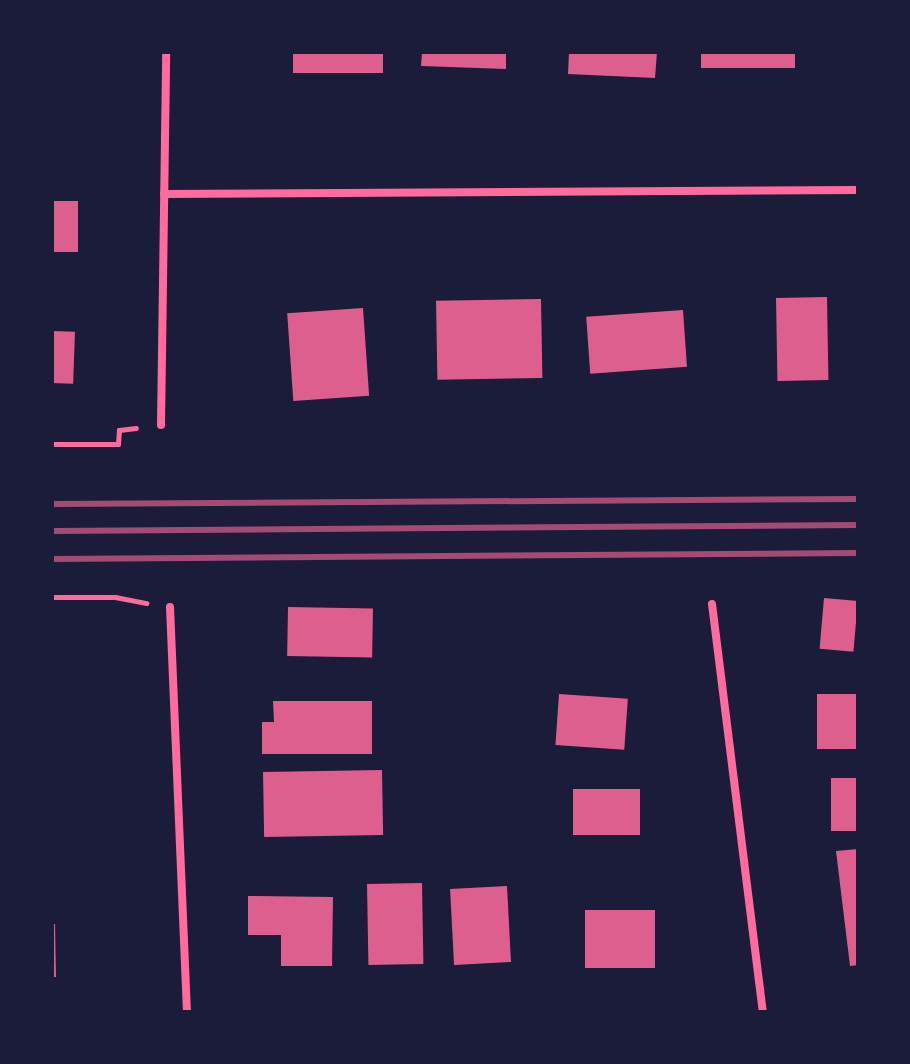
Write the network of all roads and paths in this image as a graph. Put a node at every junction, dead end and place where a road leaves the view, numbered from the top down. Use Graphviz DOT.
graph roads {
  1 [pos="166,52"];
  2 [pos="858,190"];
  3 [pos="164,194"];
  4 [pos="161,425"];
  5 [pos="52,444"];
  6 [pos="52,597"];
  7 [pos="712,604"];
  8 [pos="170,607"];
  9 [pos="187,1012"];
  10 [pos="763,1012"];
  1 -- 3 [label="street"];
  2 -- 3 [label="street"];
  3 -- 4 [label="street"];
  4 -- 5 [label="path"];
  6 -- 8 [label="path"];
  7 -- 10 [label="street"];
  8 -- 9 [label="street"];
}
